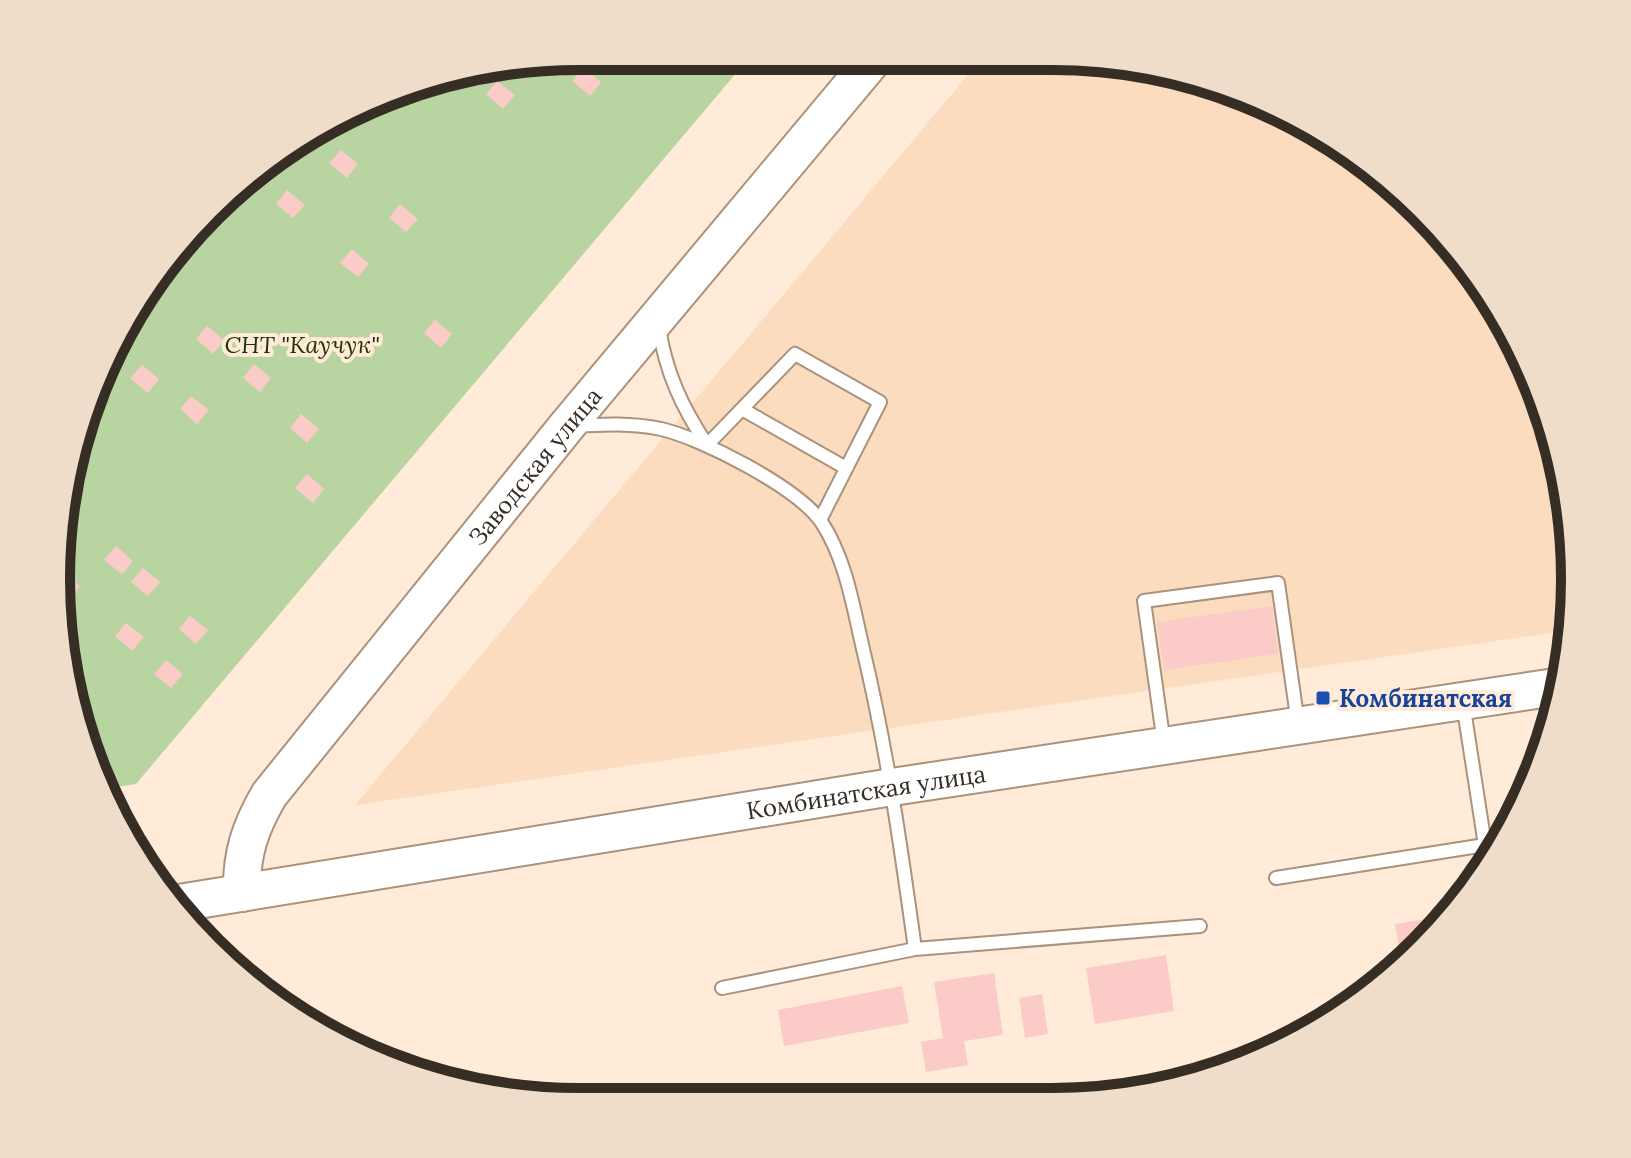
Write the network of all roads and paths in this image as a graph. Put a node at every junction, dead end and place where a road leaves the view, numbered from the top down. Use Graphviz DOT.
graph roads {
  1 [pos="864,70"];
  2 [pos="657,317"];
  3 [pos="742,409"];
  4 [pos="566,427"];
  5 [pos="707,445"];
  6 [pos="846,468"];
  7 [pos="820,520"];
  8 [pos="1549,688"];
  9 [pos="1463,702"];
  10 [pos="1298,727"];
  11 [pos="1164,747"];
  12 [pos="892,787"];
  13 [pos="1276,878"];
  14 [pos="242,893"];
  15 [pos="186,902"];
  16 [pos="1200,926"];
  17 [pos="915,949"];
  18 [pos="722,988"];
  1 -- 2 [label="main road, Заводская улица"];
  2 -- 4 [label="main road, Заводская улица"];
  2 -- 5 [label="lane"];
  3 -- 5 [label="lane"];
  3 -- 6 [label="lane"];
  3 -- 6 [label="lane"];
  4 -- 5 [label="lane"];
  4 -- 14 [label="main road, Заводская улица"];
  5 -- 7 [label="lane"];
  6 -- 7 [label="lane"];
  7 -- 12 [label="lane"];
  8 -- 9 [label="main road, Комбинатская улица"];
  9 -- 10 [label="main road, Комбинатская улица"];
  9 -- 13 [label="lane"];
  10 -- 11 [label="main road, Комбинатская улица"];
  10 -- 11 [label="lane"];
  11 -- 12 [label="main road, Комбинатская улица"];
  12 -- 14 [label="main road, Комбинатская улица"];
  12 -- 17 [label="lane"];
  14 -- 15 [label="main road, Комбинатская улица"];
  16 -- 17 [label="lane"];
  17 -- 18 [label="lane"];
}
